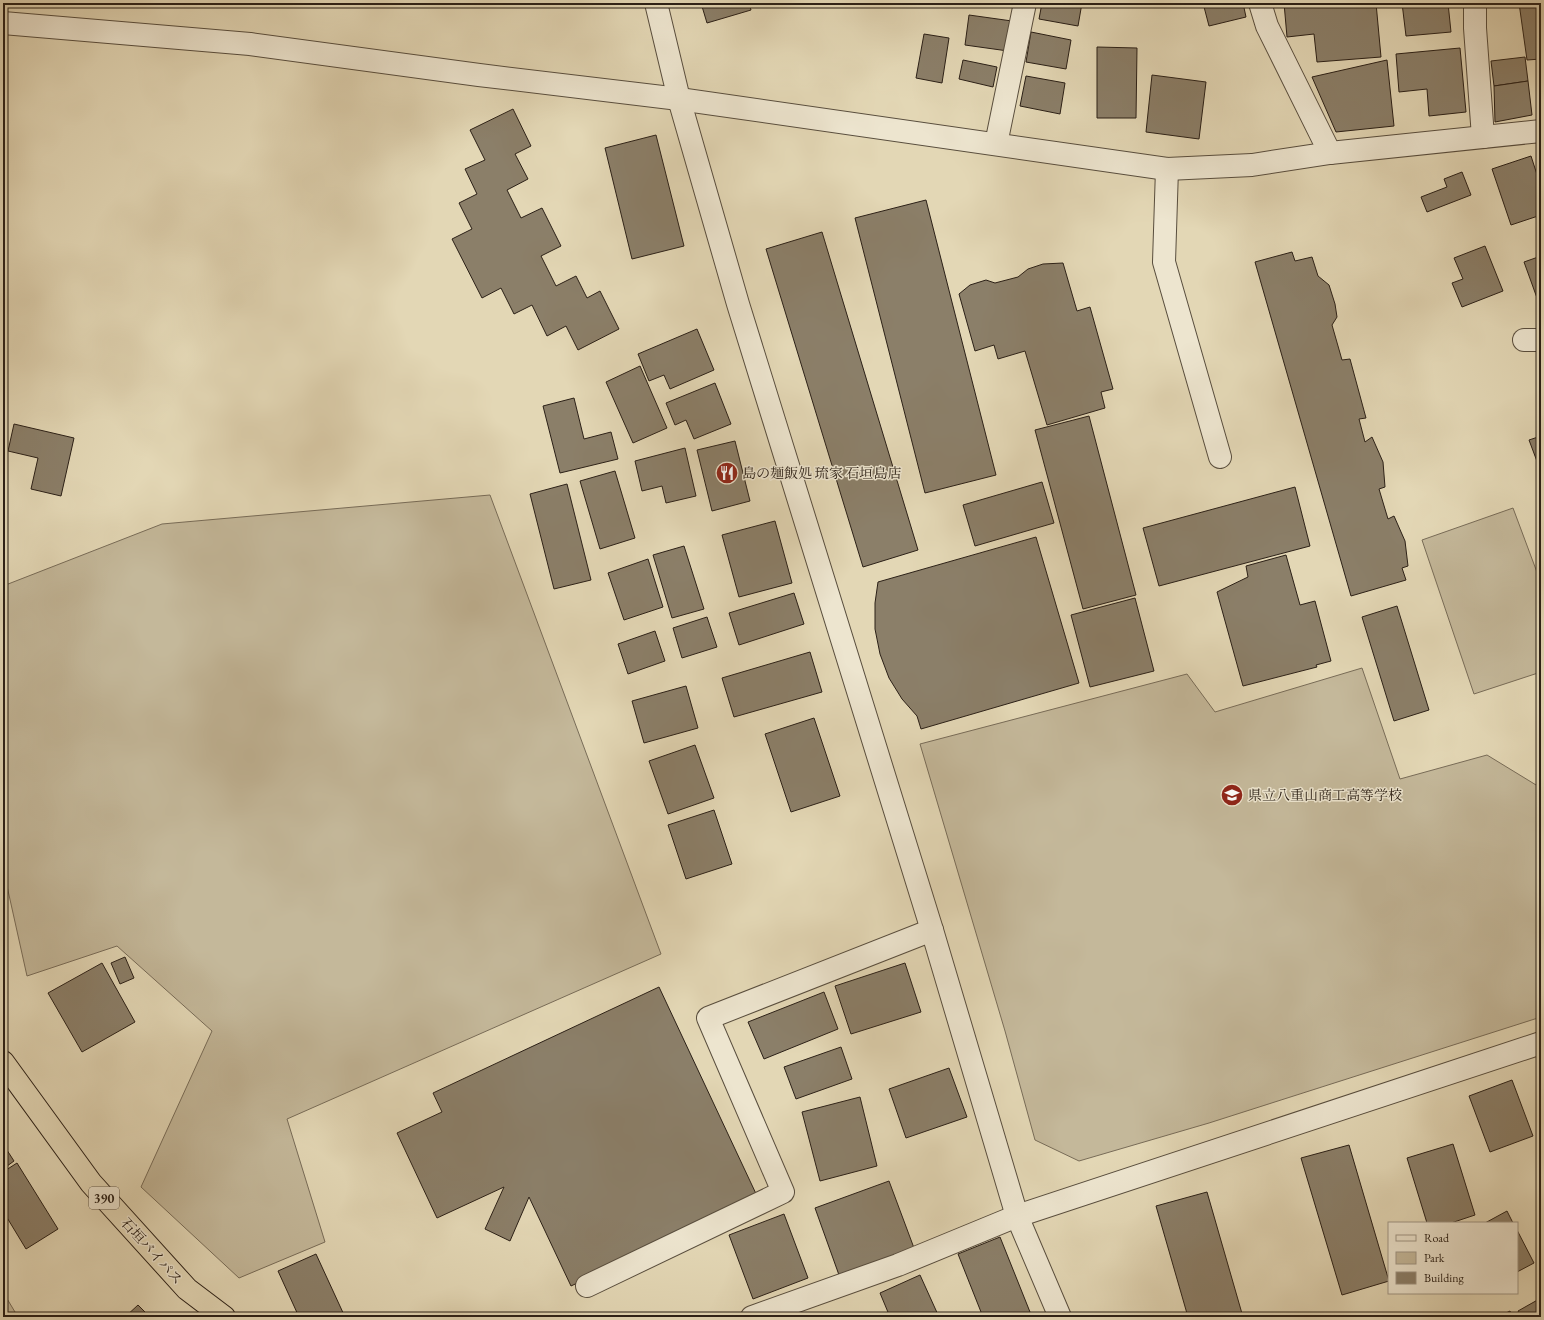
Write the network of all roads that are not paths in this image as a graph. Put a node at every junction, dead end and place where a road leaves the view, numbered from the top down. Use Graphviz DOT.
graph roads {
  1 [pos="656,3"];
  2 [pos="1024,3"];
  3 [pos="1260,3"];
  4 [pos="1474,3"];
  5 [pos="3,23"];
  6 [pos="679,99"];
  7 [pos="1541,131"];
  8 [pos="1483,137"];
  9 [pos="996,144"];
  10 [pos="1330,153"];
  11 [pos="1167,169"];
  12 [pos="1220,457"];
  13 [pos="932,930"];
  14 [pos="1541,1043"];
  15 [pos="3,1062"];
  16 [pos="1017,1216"];
  17 [pos="587,1286"];
  18 [pos="224,1317"];
  19 [pos="752,1317"];
  20 [pos="1060,1317"];
  1 -- 6 [label="street"];
  2 -- 9 [label="street"];
  3 -- 10 [label="street"];
  4 -- 8 [label="street"];
  5 -- 6 [label="street"];
  6 -- 9 [label="street"];
  6 -- 13 [label="street"];
  7 -- 8 [label="street"];
  8 -- 10 [label="street"];
  9 -- 11 [label="street"];
  10 -- 11 [label="street"];
  11 -- 12 [label="street"];
  13 -- 16 [label="street"];
  13 -- 17 [label="street"];
  14 -- 16 [label="street"];
  15 -- 18 [label="highway, 石垣バイパス / 390"];
  16 -- 19 [label="street"];
  16 -- 20 [label="street"];
}
